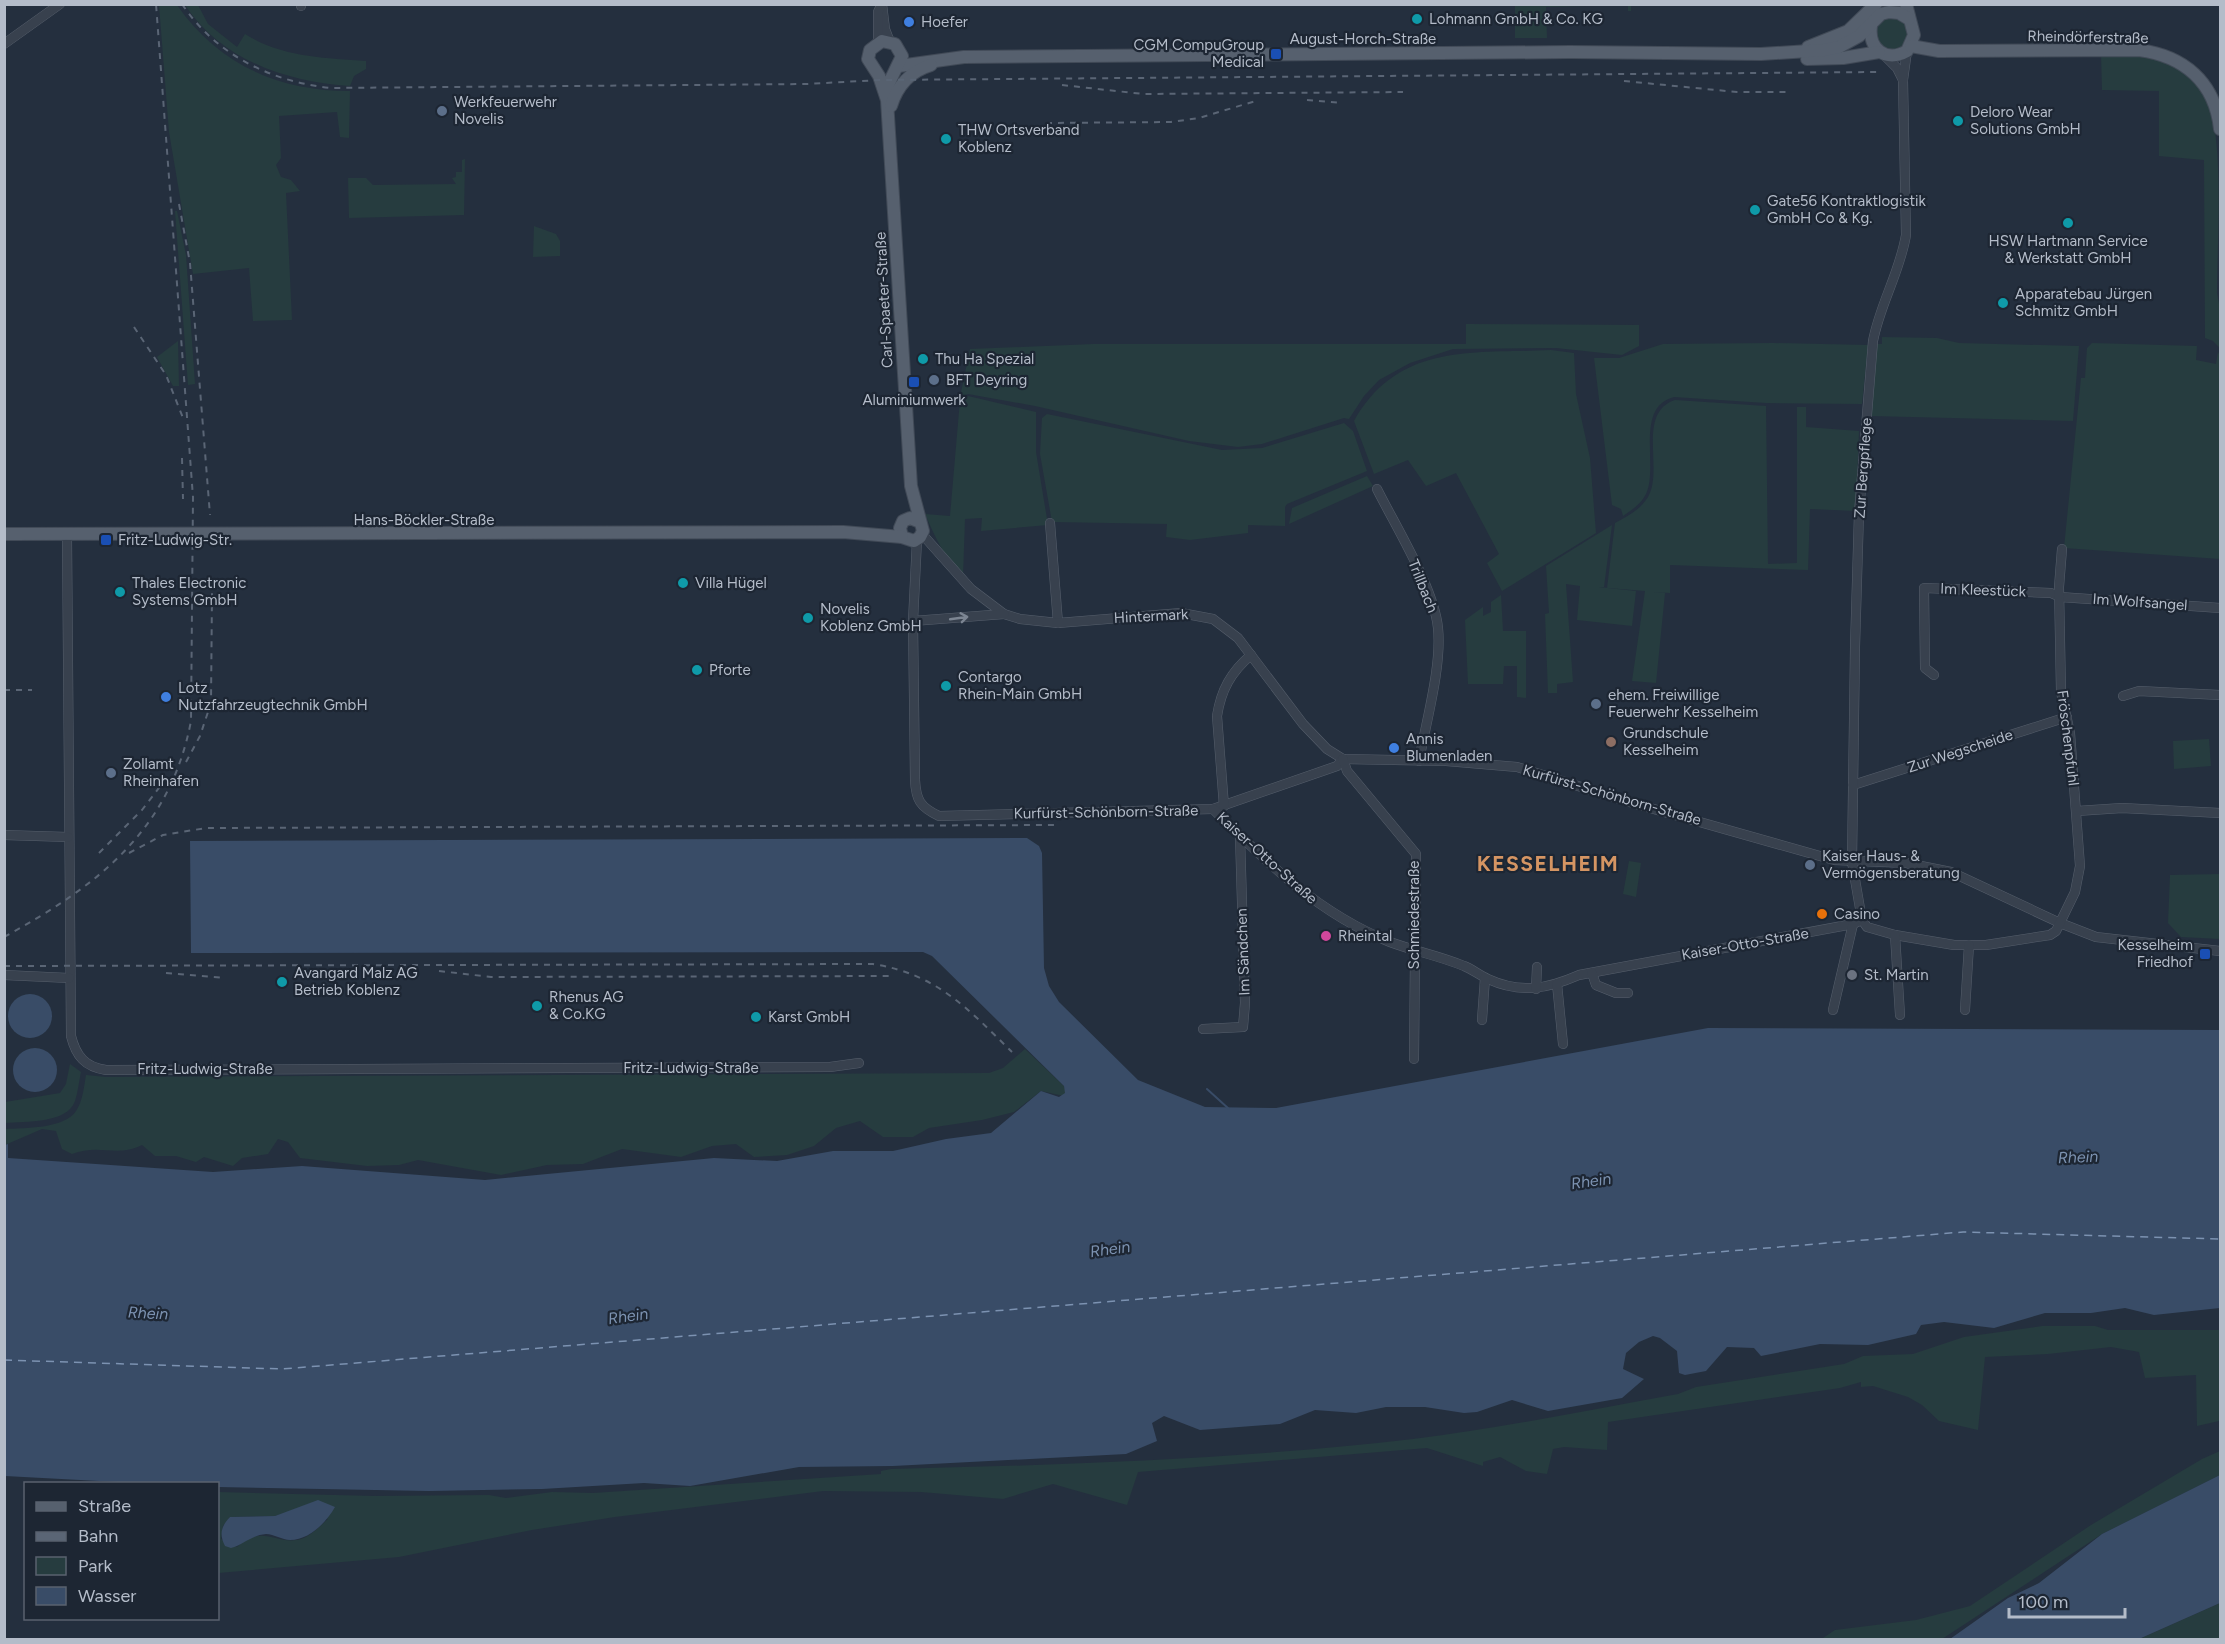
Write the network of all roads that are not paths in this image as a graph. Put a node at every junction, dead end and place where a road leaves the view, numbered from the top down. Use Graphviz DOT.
graph roads {
  1 [pos="60,4"];
  2 [pos="882,4"];
  3 [pos="1875,4"];
  4 [pos="1906,4"];
  5 [pos="1890,8"];
  6 [pos="1911,24"];
  7 [pos="1871,26"];
  8 [pos="4,44"];
  9 [pos="889,45"];
  10 [pos="1909,48"];
  11 [pos="1792,51"];
  12 [pos="1948,51"];
  13 [pos="1761,54"];
  14 [pos="1882,54"];
  15 [pos="964,57"];
  16 [pos="938,61"];
  17 [pos="896,69"];
  18 [pos="876,71"];
  19 [pos="911,75"];
  20 [pos="1903,80"];
  21 [pos="888,107"];
  22 [pos="2220,129"];
  23 [pos="1377,489"];
  24 [pos="1050,523"];
  25 [pos="911,531"];
  26 [pos="4,534"];
  27 [pos="67,535"];
  28 [pos="2062,549"];
  29 [pos="2060,597"];
  30 [pos="2220,608"];
  31 [pos="1004,614"];
  32 [pos="913,621"];
  33 [pos="1058,623"];
  34 [pos="1251,655"];
  35 [pos="1934,675"];
  36 [pos="2220,695"];
  37 [pos="2123,696"];
  38 [pos="2067,717"];
  39 [pos="1342,759"];
  40 [pos="1419,761"];
  41 [pos="1853,785"];
  42 [pos="1224,806"];
  43 [pos="924,809"];
  44 [pos="1213,809"];
  45 [pos="2077,811"];
  46 [pos="2220,813"];
  47 [pos="4,835"];
  48 [pos="1240,836"];
  49 [pos="68,837"];
  50 [pos="1852,862"];
  51 [pos="1857,922"];
  52 [pos="2060,923"];
  53 [pos="1895,935"];
  54 [pos="1970,945"];
  55 [pos="1414,950"];
  56 [pos="2220,951"];
  57 [pos="1537,967"];
  58 [pos="1592,973"];
  59 [pos="4,975"];
  60 [pos="69,978"];
  61 [pos="1485,978"];
  62 [pos="1557,984"];
  63 [pos="1536,989"];
  64 [pos="1628,993"];
  65 [pos="1833,1010"];
  66 [pos="1965,1010"];
  67 [pos="1900,1015"];
  68 [pos="1482,1020"];
  69 [pos="1203,1029"];
  70 [pos="1563,1044"];
  71 [pos="1413,1059"];
  72 [pos="859,1063"];
  1 -- 8 [label="street"];
  2 -- 9 [label="street, Carl-Spaeter-Straße"];
  3 -- 11 [label="main road"];
  4 -- 6 [label="main road"];
  5 -- 6 [label="main road, August-Horch-Straße"];
  5 -- 7 [label="main road, August-Horch-Straße"];
  6 -- 10 [label="main road"];
  6 -- 12 [label="main road, Rheindörferstraße"];
  7 -- 11 [label="main road, August-Horch-Straße"];
  7 -- 14 [label="main road"];
  9 -- 15 [label="main road, August-Horch-Straße"];
  9 -- 17 [label="main road, Carl-Spaeter-Straße"];
  9 -- 18 [label="main road, Carl-Spaeter-Straße"];
  10 -- 12 [label="main road, Rheindörferstraße"];
  10 -- 14 [label="main road, August-Horch-Straße"];
  10 -- 20 [label="street, Zur Bergpflege"];
  11 -- 13 [label="main road, August-Horch-Straße"];
  12 -- 22 [label="main road, Rheindörferstraße"];
  13 -- 14 [label="main road, August-Horch-Straße"];
  13 -- 15 [label="main road, August-Horch-Straße"];
  14 -- 20 [label="street"];
  15 -- 16 [label="main road, August-Horch-Straße"];
  16 -- 17 [label="main road, August-Horch-Straße"];
  16 -- 19 [label="main road, August-Horch-Straße"];
  17 -- 18 [label="main road"];
  17 -- 21 [label="main road, Carl-Spaeter-Straße"];
  18 -- 21 [label="main road, Carl-Spaeter-Straße"];
  19 -- 21 [label="main road, Carl-Spaeter-Straße"];
  20 -- 41 [label="street, Zur Bergpflege"];
  21 -- 25 [label="main road, Carl-Spaeter-Straße"];
  23 -- 40 [label="street, Trillbach"];
  24 -- 33 [label="street"];
  25 -- 27 [label="main road, Hans-Böckler-Straße"];
  25 -- 31 [label="street, Hintermark"];
  25 -- 32 [label="street, Carl-Spaeter-Straße"];
  26 -- 27 [label="main road, Hans-Böckler-Straße"];
  27 -- 49 [label="street, Fritz-Ludwig-Straße"];
  28 -- 29 [label="street, Fröschenpfuhl"];
  29 -- 30 [label="street, Im Wolfsangel"];
  29 -- 35 [label="street, Im Kleestück"];
  29 -- 38 [label="street, Fröschenpfuhl"];
  32 -- 31 [label="street, Hintermark, one-way"];
  31 -- 33 [label="street, Hintermark"];
  32 -- 43 [label="street, Carl-Spaeter-Straße"];
  33 -- 34 [label="street, Hintermark"];
  34 -- 39 [label="street, Hintermark"];
  34 -- 42 [label="street"];
  36 -- 37 [label="street"];
  38 -- 41 [label="street, Zur Wegscheide"];
  38 -- 45 [label="street, Fröschenpfuhl"];
  39 -- 40 [label="street, Kurfürst-Schönborn-Straße"];
  39 -- 42 [label="street, Kurfürst-Schönborn-Straße"];
  39 -- 55 [label="street, Schmiedestraße"];
  40 -- 50 [label="street, Kurfürst-Schönborn-Straße"];
  41 -- 50 [label="street, Zur Bergpflege"];
  42 -- 44 [label="street, Kurfürst-Schönborn-Straße"];
  43 -- 44 [label="street, Kurfürst-Schönborn-Straße"];
  44 -- 48 [label="street, Kaiser-Otto-Straße"];
  45 -- 46 [label="street"];
  45 -- 52 [label="street, Fröschenpfuhl"];
  47 -- 49 [label="street"];
  48 -- 55 [label="street, Kaiser-Otto-Straße"];
  48 -- 69 [label="street, Im Sändchen"];
  49 -- 60 [label="street, Fritz-Ludwig-Straße"];
  50 -- 51 [label="street, Zur Bergpflege"];
  50 -- 52 [label="street, Kurfürst-Schönborn-Straße"];
  51 -- 53 [label="street"];
  51 -- 58 [label="street, Kaiser-Otto-Straße"];
  51 -- 65 [label="street"];
  52 -- 54 [label="street"];
  52 -- 56 [label="street, Kurfürst-Schönborn-Straße"];
  53 -- 54 [label="street"];
  53 -- 67 [label="street"];
  54 -- 66 [label="street"];
  55 -- 61 [label="street, Kaiser-Otto-Straße"];
  55 -- 71 [label="street, Schmiedestraße"];
  57 -- 63 [label="street"];
  58 -- 62 [label="street, Kaiser-Otto-Straße"];
  58 -- 64 [label="street"];
  59 -- 60 [label="street"];
  60 -- 72 [label="street, Fritz-Ludwig-Straße"];
  61 -- 63 [label="street, Kaiser-Otto-Straße"];
  61 -- 68 [label="street"];
  62 -- 63 [label="street, Kaiser-Otto-Straße"];
  62 -- 70 [label="street"];
}
